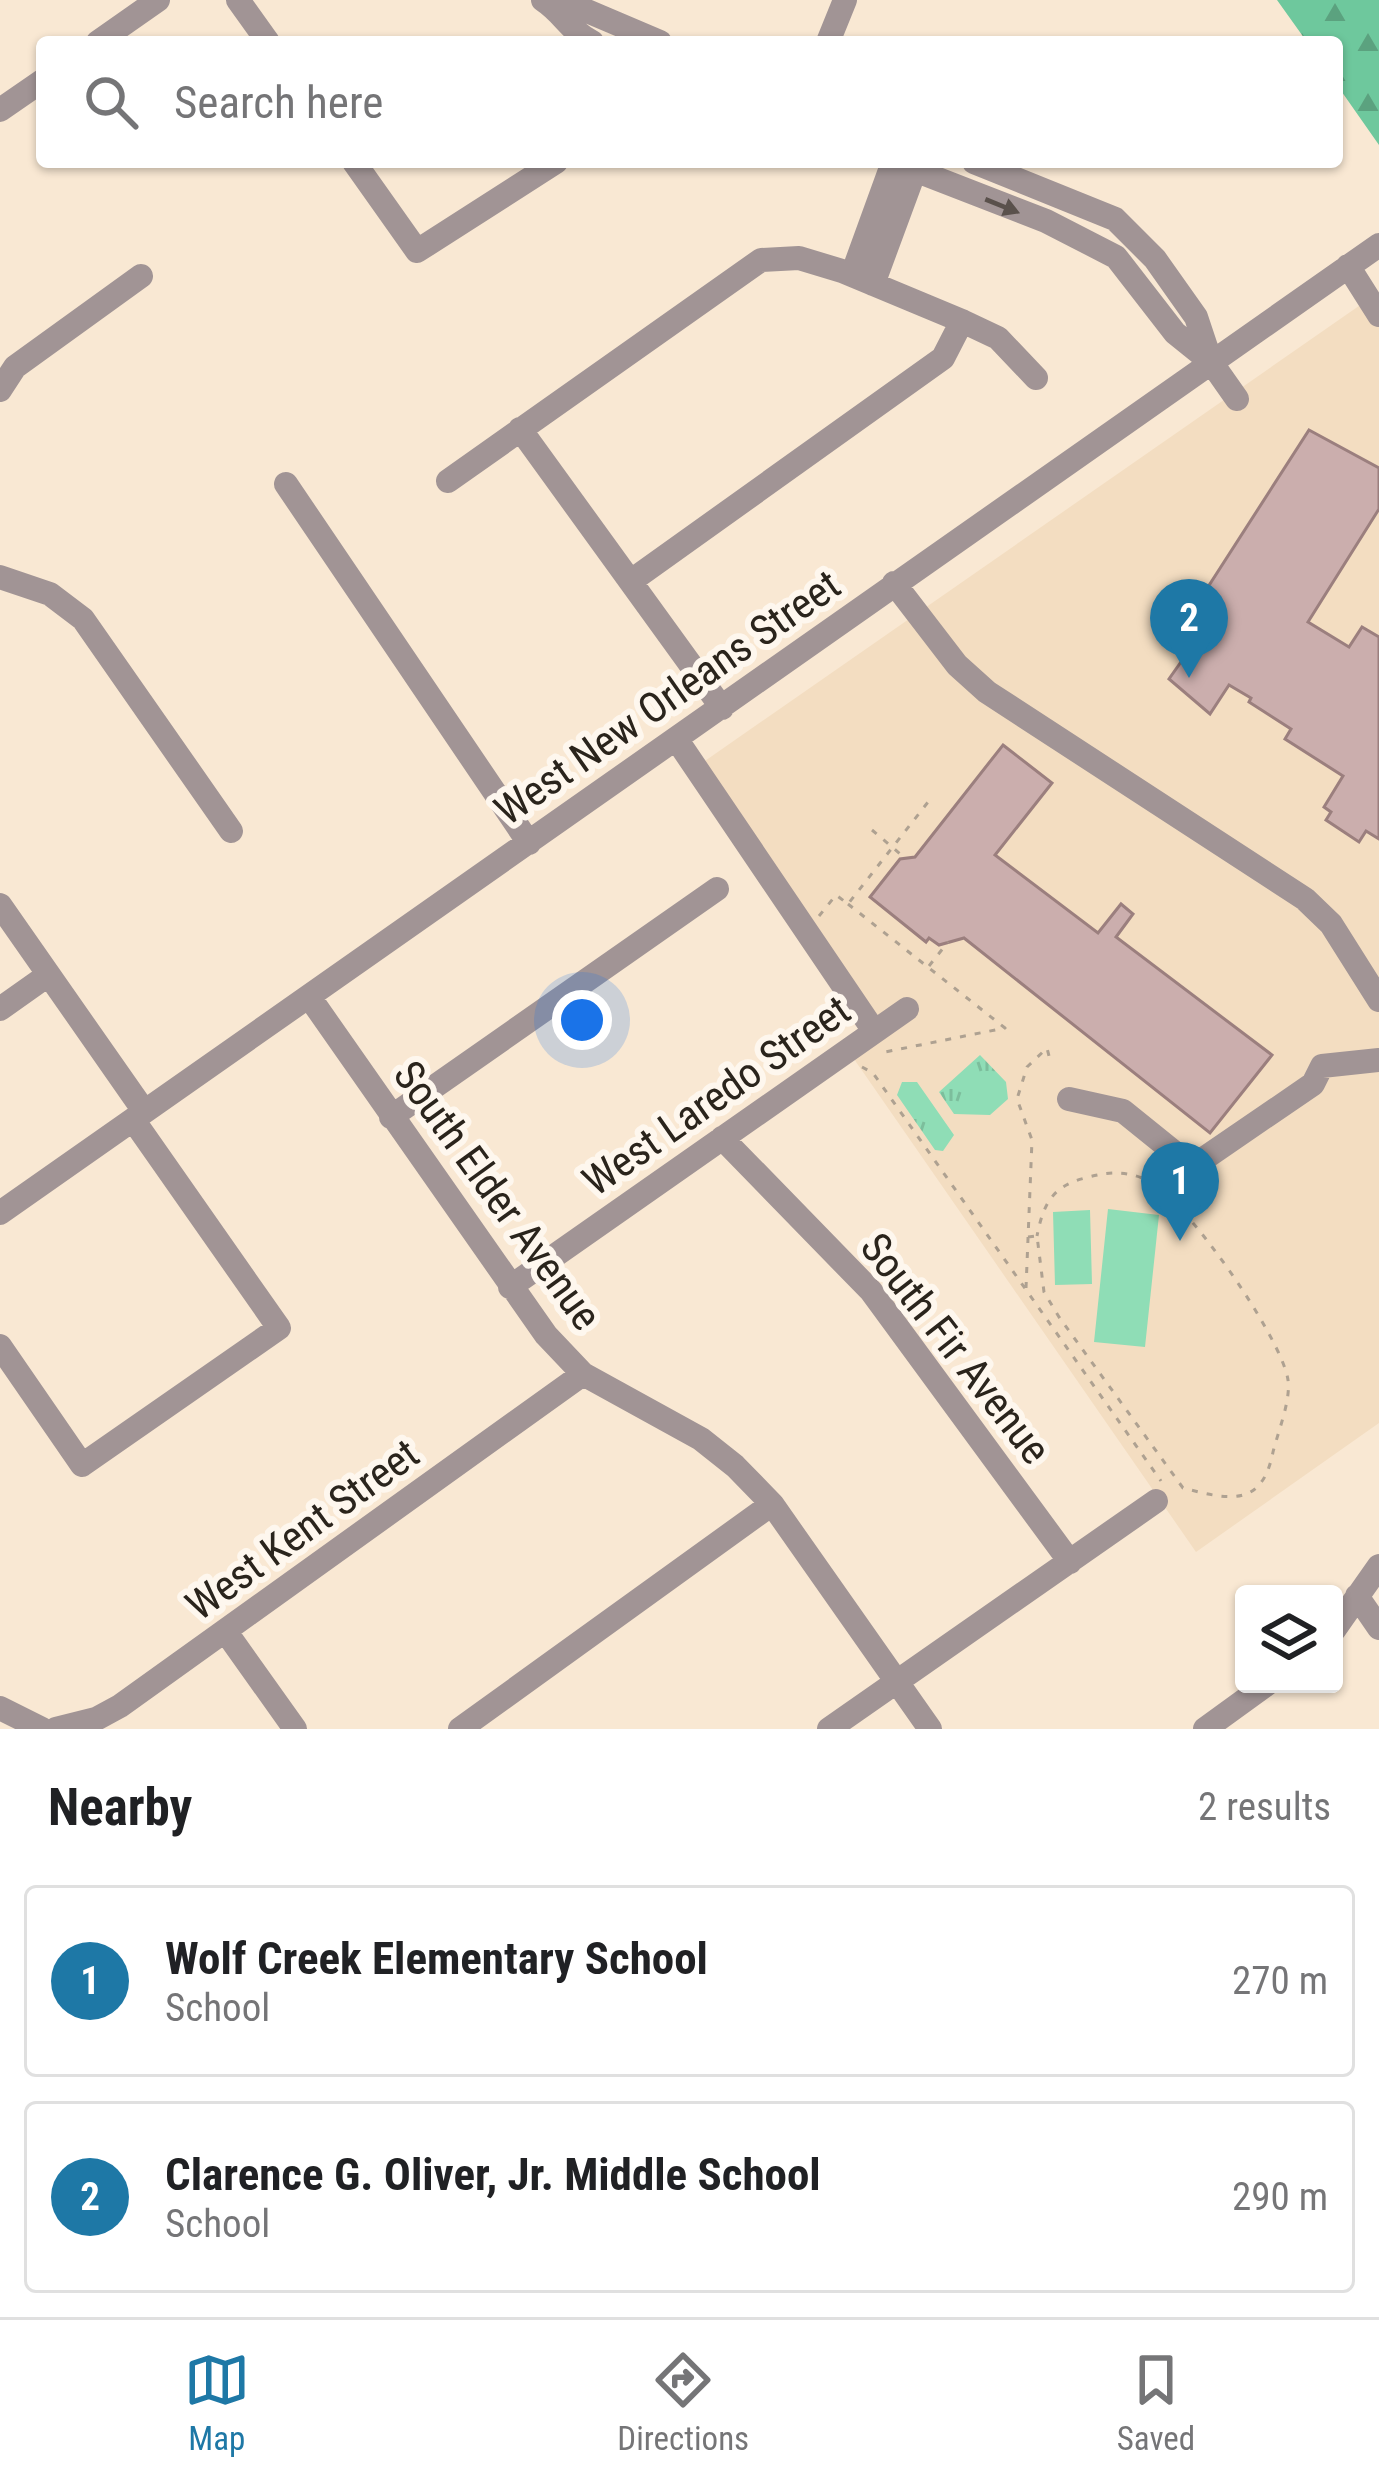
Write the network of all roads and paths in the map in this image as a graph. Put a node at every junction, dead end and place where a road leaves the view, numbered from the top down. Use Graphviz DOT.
graph roads {
  1 [pos="158,0"];
  2 [pos="238,0"];
  3 [pos="845,0"];
  4 [pos="552,6"];
  5 [pos="107,36"];
  6 [pos="264,36"];
  7 [pos="581,36"];
  8 [pos="643,36"];
  9 [pos="830,36"];
  10 [pos="36,85"];
  11 [pos="0,110"];
  12 [pos="358,168"];
  13 [pos="547,168"];
  14 [pos="903,168"];
  15 [pos="915,168"];
  16 [pos="989,168"];
  17 [pos="1138,240"];
  18 [pos="1379,245"];
  19 [pos="1116,257"];
  20 [pos="1348,266"];
  21 [pos="141,275"];
  22 [pos="862,280"];
  23 [pos="1379,315"];
  24 [pos="962,321"];
  25 [pos="1211,362"];
  26 [pos="1036,378"];
  27 [pos="0,390"];
  28 [pos="1237,400"];
  29 [pos="520,429"];
  30 [pos="448,481"];
  31 [pos="286,484"];
  32 [pos="0,577"];
  33 [pos="631,581"];
  34 [pos="894,584"];
  35 [pos="722,708"];
  36 [pos="677,740"];
  37 [pos="932,797"];
  38 [pos="872,830"];
  39 [pos="231,831"];
  40 [pos="529,843"];
  41 [pos="892,847"];
  42 [pos="905,858"];
  43 [pos="717,890"];
  44 [pos="848,904"];
  45 [pos="0,905"];
  46 [pos="817,925"];
  47 [pos="948,942"];
  48 [pos="928,968"];
  49 [pos="48,975"];
  50 [pos="310,998"];
  51 [pos="1379,1000"];
  52 [pos="0,1009"];
  53 [pos="907,1009"];
  54 [pos="874,1031"];
  55 [pos="865,1057"];
  56 [pos="1050,1060"];
  57 [pos="1379,1060"];
  58 [pos="857,1062"];
  59 [pos="1069,1100"];
  60 [pos="139,1116"];
  61 [pos="391,1117"];
  62 [pos="722,1138"];
  63 [pos="0,1213"];
  64 [pos="1037,1236"];
  65 [pos="1028,1237"];
  66 [pos="510,1287"];
  67 [pos="1026,1290"];
  68 [pos="0,1346"];
  69 [pos="583,1375"];
  70 [pos="1163,1498"];
  71 [pos="772,1504"];
  72 [pos="1070,1562"];
  73 [pos="1379,1566"];
  74 [pos="1357,1596"];
  75 [pos="1343,1617"];
  76 [pos="1379,1628"];
  77 [pos="226,1632"];
  78 [pos="896,1681"];
  79 [pos="1255,1693"];
  80 [pos="0,1708"];
  81 [pos="42,1729"];
  82 [pos="56,1729"];
  83 [pos="295,1729"];
  84 [pos="460,1729"];
  85 [pos="829,1729"];
  86 [pos="930,1729"];
  87 [pos="1205,1729"];
  1 -- 5 [label="street"];
  2 -- 6 [label="street"];
  3 -- 9 [label="street"];
  4 -- 7 [label="street"];
  4 -- 8 [label="street"];
  10 -- 11 [label="street"];
  12 -- 13 [label="street"];
  14 -- 22 [label="street"];
  15 -- 19 [label="street, one-way"];
  16 -- 17 [label="street"];
  17 -- 19 [label="street"];
  17 -- 25 [label="street"];
  18 -- 20 [label="street, West New Orleans Street"];
  19 -- 25 [label="street"];
  20 -- 23 [label="street"];
  20 -- 25 [label="street, West New Orleans Street"];
  21 -- 27 [label="street"];
  22 -- 24 [label="street"];
  22 -- 29 [label="street"];
  24 -- 26 [label="street"];
  24 -- 33 [label="street"];
  25 -- 28 [label="street"];
  25 -- 34 [label="street, West New Orleans Street"];
  29 -- 30 [label="street"];
  29 -- 33 [label="street"];
  31 -- 40 [label="street"];
  32 -- 39 [label="street"];
  33 -- 35 [label="street"];
  34 -- 35 [label="street, West New Orleans Street"];
  34 -- 51 [label="street"];
  35 -- 36 [label="street, West New Orleans Street"];
  36 -- 40 [label="street, West New Orleans Street"];
  36 -- 54 [label="street"];
  37 -- 41 [label="path"];
  38 -- 41 [label="path"];
  40 -- 50 [label="street, West New Orleans Street"];
  41 -- 42 [label="path"];
  41 -- 44 [label="path"];
  43 -- 61 [label="street"];
  44 -- 46 [label="path"];
  44 -- 48 [label="path"];
  45 -- 49 [label="street"];
  47 -- 48 [label="path"];
  48 -- 55 [label="path"];
  49 -- 52 [label="street"];
  49 -- 60 [label="street"];
  50 -- 60 [label="street, West New Orleans Street"];
  50 -- 61 [label="street, South Elder Avenue"];
  53 -- 54 [label="street, West Laredo Street"];
  54 -- 62 [label="street, West Laredo Street"];
  56 -- 65 [label="path"];
  57 -- 59 [label="street"];
  58 -- 67 [label="path"];
  60 -- 63 [label="street, West New Orleans Street"];
  60 -- 68 [label="street"];
  61 -- 66 [label="street, South Elder Avenue"];
  62 -- 66 [label="street, West Laredo Street"];
  62 -- 72 [label="street, South Fir Avenue"];
  64 -- 64 [label="path"];
  64 -- 65 [label="path"];
  65 -- 67 [label="path"];
  66 -- 69 [label="street, South Elder Avenue"];
  67 -- 70 [label="path"];
  69 -- 71 [label="street, South Elder Avenue"];
  69 -- 77 [label="street, West Kent Street"];
  70 -- 72 [label="street"];
  71 -- 78 [label="street, South Elder Avenue"];
  71 -- 84 [label="street"];
  72 -- 78 [label="street"];
  73 -- 74 [label="street"];
  74 -- 75 [label="street"];
  74 -- 76 [label="street"];
  77 -- 82 [label="street, West Kent Street"];
  77 -- 83 [label="street"];
  78 -- 85 [label="street"];
  78 -- 86 [label="street, South Elder Avenue"];
  79 -- 87 [label="street"];
  80 -- 81 [label="street"];
}
